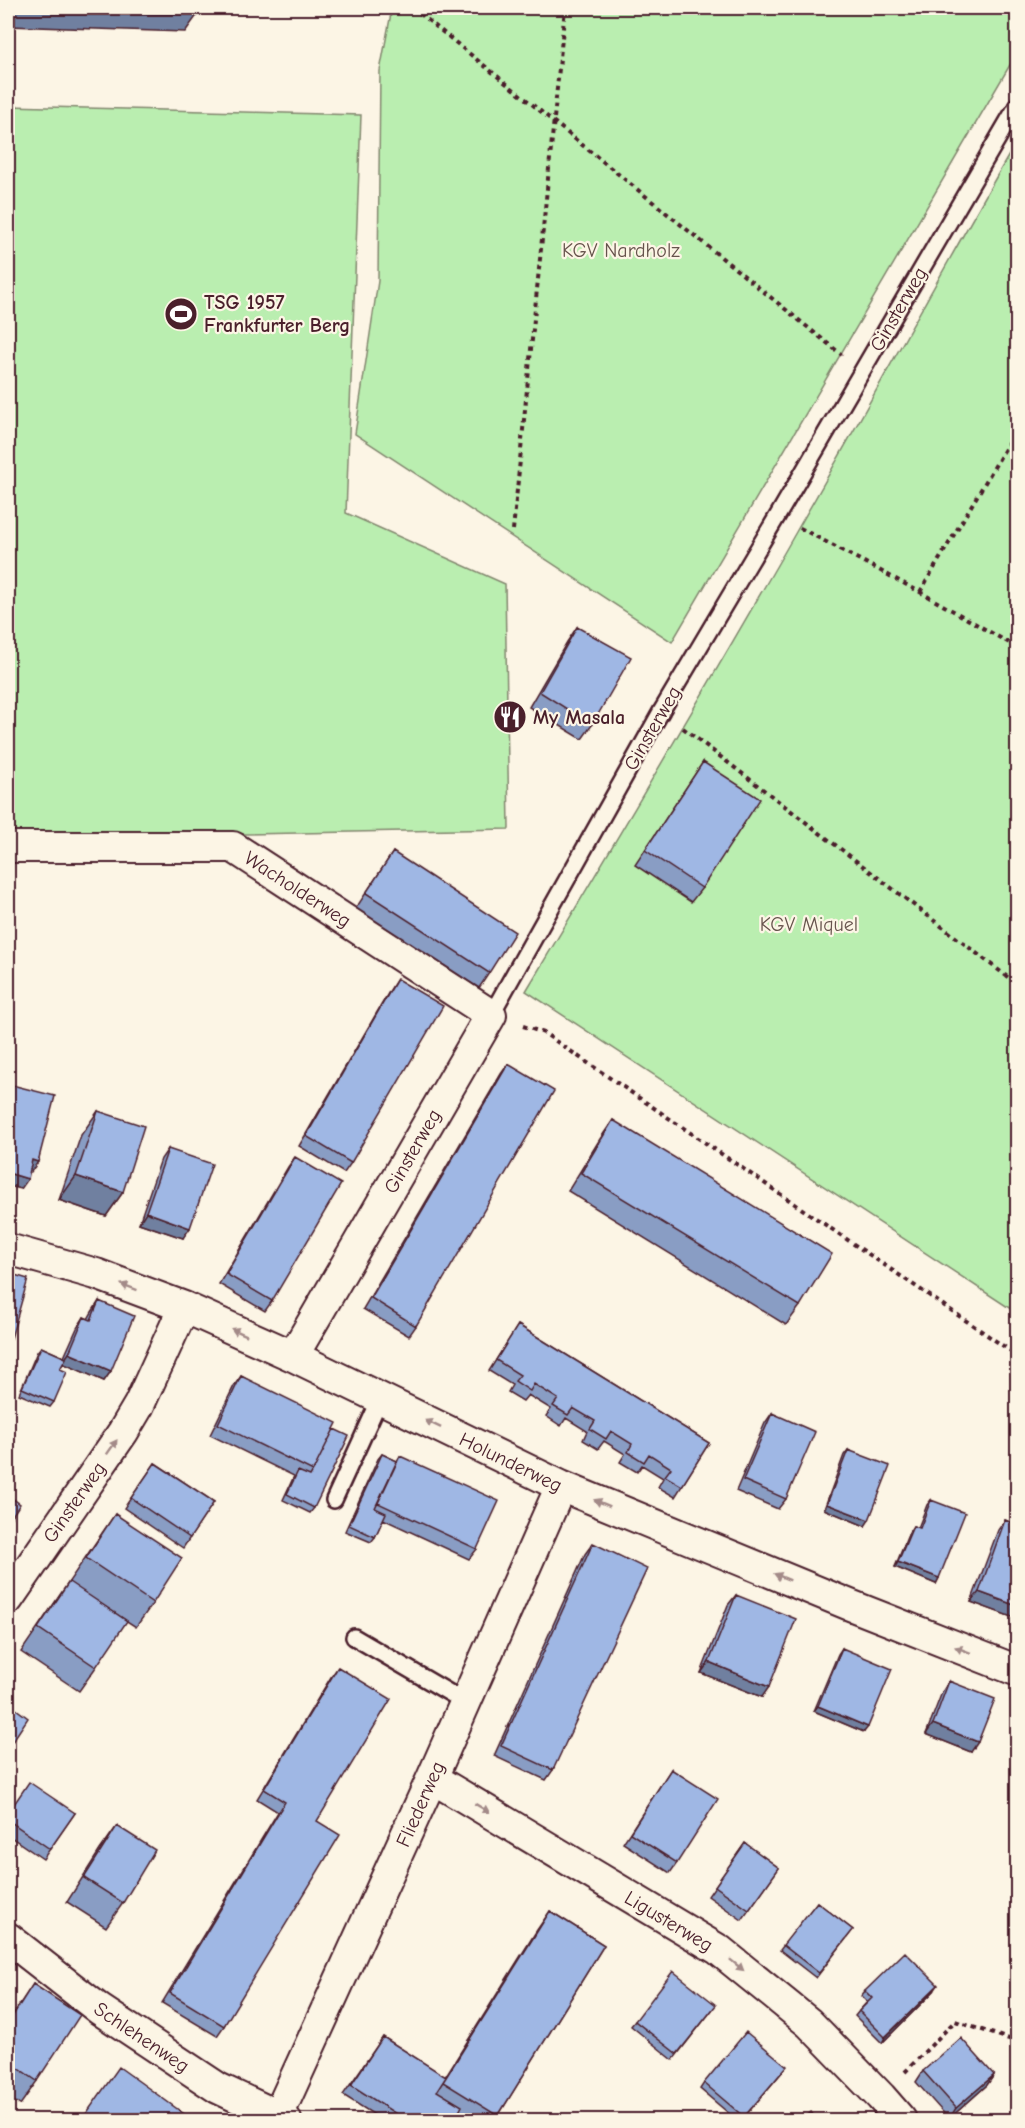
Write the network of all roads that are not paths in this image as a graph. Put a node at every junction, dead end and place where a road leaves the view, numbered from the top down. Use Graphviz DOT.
graph roads {
  1 [pos="1017,104"];
  2 [pos="8,847"];
  3 [pos="491,1015"];
  4 [pos="8,1249"];
  5 [pos="184,1307"];
  6 [pos="293,1356"];
  7 [pos="380,1399"];
  8 [pos="561,1486"];
  9 [pos="334,1500"];
  10 [pos="8,1599"];
  11 [pos="354,1638"];
  12 [pos="1017,1671"];
  13 [pos="465,1702"];
  14 [pos="432,1778"];
  15 [pos="8,1938"];
  16 [pos="280,2119"];
  17 [pos="901,2121"];
  1 -- 3 [label="lane, Ginsterweg"];
  2 -- 3 [label="street, Wacholderweg"];
  3 -- 6 [label="street, Ginsterweg"];
  5 -- 4 [label="street, Holunderweg, one-way"];
  6 -- 5 [label="street, Holunderweg, one-way"];
  10 -- 5 [label="street, Ginsterweg, one-way"];
  6 -- 7 [label="street, Holunderweg"];
  8 -- 7 [label="street, Holunderweg, one-way"];
  7 -- 9 [label="lane"];
  12 -- 8 [label="street, Holunderweg, one-way"];
  8 -- 13 [label="street, Fliederweg"];
  11 -- 13 [label="lane"];
  13 -- 14 [label="street, Fliederweg"];
  14 -- 16 [label="street, Fliederweg"];
  14 -- 17 [label="street, Ligusterweg, one-way"];
  15 -- 16 [label="street, Schlehenweg"];
}
